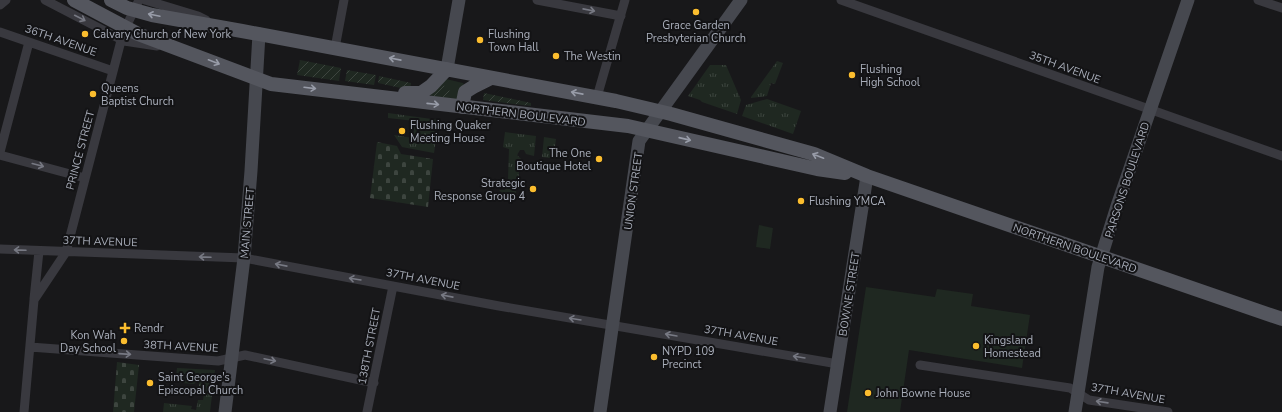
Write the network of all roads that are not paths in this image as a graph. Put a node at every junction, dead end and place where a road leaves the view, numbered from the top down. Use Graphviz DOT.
graph roads {
  1 [pos="6,0"];
  2 [pos="45,0"];
  3 [pos="74,0"];
  4 [pos="111,0"];
  5 [pos="145,0"];
  6 [pos="344,0"];
  7 [pos="459,0"];
  8 [pos="537,0"];
  9 [pos="625,0"];
  10 [pos="741,0"];
  11 [pos="841,0"];
  12 [pos="1188,0"];
  13 [pos="1258,0"];
  14 [pos="0,5"];
  15 [pos="136,5"];
  16 [pos="1282,8"];
  17 [pos="621,16"];
  18 [pos="220,27"];
  19 [pos="0,32"];
  20 [pos="123,34"];
  21 [pos="259,34"];
  22 [pos="29,42"];
  23 [pos="335,48"];
  24 [pos="415,63"];
  25 [pos="447,69"];
  26 [pos="113,71"];
  27 [pos="257,78"];
  28 [pos="492,78"];
  29 [pos="431,86"];
  30 [pos="597,97"];
  31 [pos="385,98"];
  32 [pos="462,107"];
  33 [pos="1150,110"];
  34 [pos="661,111"];
  35 [pos="647,131"];
  36 [pos="0,152"];
  37 [pos="0,155"];
  38 [pos="1282,156"];
  39 [pos="867,176"];
  40 [pos="85,178"];
  41 [pos="0,249"];
  42 [pos="39,251"];
  43 [pos="66,252"];
  44 [pos="1101,257"];
  45 [pos="244,258"];
  46 [pos="393,286"];
  47 [pos="34,300"];
  48 [pos="1282,319"];
  49 [pos="613,325"];
  50 [pos="30,348"];
  51 [pos="232,358"];
  52 [pos="838,364"];
  53 [pos="920,366"];
  54 [pos="374,383"];
  55 [pos="1078,393"];
  56 [pos="24,412"];
  57 [pos="225,412"];
  58 [pos="368,412"];
  59 [pos="600,412"];
  60 [pos="830,412"];
  61 [pos="1075,412"];
  62 [pos="1168,412"];
  1 -- 14 [label="street"];
  2 -- 20 [label="street, NORTHERN BOULEVARD, one-way"];
  3 -- 20 [label="main road, NORTHERN BOULEVARD"];
  4 -- 15 [label="main road, NORTHERN BOULEVARD"];
  5 -- 18 [label="street, NORTHERN BOULEVARD"];
  6 -- 23 [label="street"];
  7 -- 25 [label="street"];
  8 -- 17 [label="street, one-way"];
  9 -- 17 [label="street"];
  10 -- 34 [label="street, UNION STREET"];
  11 -- 33 [label="street, 35TH AVENUE"];
  12 -- 33 [label="street, PARSONS BOULEVARD"];
  13 -- 16 [label="street"];
  18 -- 15 [label="main road, NORTHERN BOULEVARD, one-way"];
  15 -- 20 [label="street, PRINCE STREET"];
  17 -- 30 [label="street"];
  18 -- 21 [label="main road, NORTHERN BOULEVARD"];
  19 -- 22 [label="street, 36TH AVENUE"];
  20 -- 26 [label="street, PRINCE STREET"];
  20 -- 27 [label="main road, NORTHERN BOULEVARD, one-way"];
  21 -- 23 [label="main road, NORTHERN BOULEVARD"];
  21 -- 27 [label="street, MAIN STREET"];
  22 -- 26 [label="street, 36TH AVENUE"];
  22 -- 36 [label="street"];
  24 -- 23 [label="main road, NORTHERN BOULEVARD, one-way"];
  24 -- 25 [label="main road, NORTHERN BOULEVARD"];
  24 -- 29 [label="main road"];
  25 -- 28 [label="main road, NORTHERN BOULEVARD"];
  25 -- 29 [label="main road"];
  26 -- 40 [label="street, PRINCE STREET"];
  27 -- 31 [label="main road, NORTHERN BOULEVARD, one-way"];
  27 -- 45 [label="street, MAIN STREET"];
  30 -- 28 [label="main road, NORTHERN BOULEVARD, one-way"];
  28 -- 32 [label="main road"];
  29 -- 31 [label="main road"];
  30 -- 34 [label="main road, NORTHERN BOULEVARD"];
  31 -- 32 [label="main road, NORTHERN BOULEVARD, one-way"];
  32 -- 35 [label="main road, NORTHERN BOULEVARD"];
  33 -- 38 [label="street, 35TH AVENUE"];
  33 -- 44 [label="street, PARSONS BOULEVARD"];
  34 -- 35 [label="street, UNION STREET"];
  39 -- 34 [label="main road, NORTHERN BOULEVARD, one-way"];
  35 -- 39 [label="main road, NORTHERN BOULEVARD, one-way"];
  35 -- 49 [label="street, UNION STREET"];
  37 -- 40 [label="street, one-way"];
  39 -- 44 [label="main road, NORTHERN BOULEVARD"];
  39 -- 52 [label="street, BOWNE STREET"];
  40 -- 43 [label="street, PRINCE STREET"];
  42 -- 41 [label="street, 37TH AVENUE, one-way"];
  42 -- 43 [label="street, 37TH AVENUE"];
  42 -- 47 [label="street, PRINCE STREET"];
  45 -- 43 [label="street, 37TH AVENUE, one-way"];
  43 -- 47 [label="street, PRINCE STREET"];
  44 -- 48 [label="main road, NORTHERN BOULEVARD"];
  44 -- 55 [label="street, PARSONS BOULEVARD"];
  46 -- 45 [label="street, 37TH AVENUE, one-way"];
  45 -- 51 [label="street, MAIN STREET"];
  49 -- 46 [label="street, 37TH AVENUE, one-way"];
  46 -- 54 [label="street, 138TH STREET"];
  47 -- 50 [label="street, PRINCE STREET"];
  52 -- 49 [label="street, 37TH AVENUE, one-way"];
  49 -- 59 [label="street, UNION STREET"];
  50 -- 51 [label="street, 38TH AVENUE, one-way"];
  50 -- 56 [label="street, PRINCE STREET"];
  51 -- 54 [label="street, 38TH AVENUE, one-way"];
  51 -- 57 [label="street, MAIN STREET"];
  52 -- 60 [label="street, BOWNE STREET"];
  53 -- 55 [label="street, 37TH AVENUE"];
  54 -- 58 [label="street, 138TH STREET"];
  55 -- 61 [label="street, PARSONS BOULEVARD"];
  62 -- 55 [label="street, 37TH AVENUE, one-way"];
}
